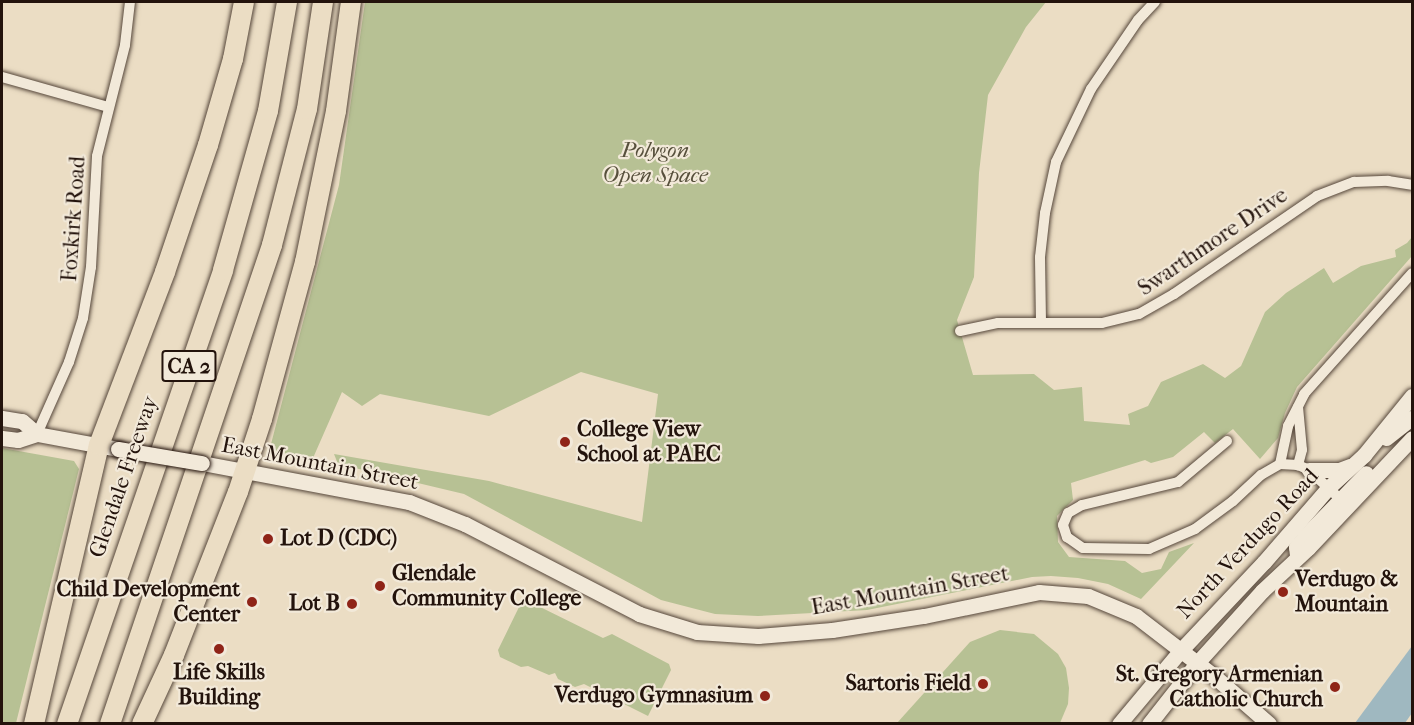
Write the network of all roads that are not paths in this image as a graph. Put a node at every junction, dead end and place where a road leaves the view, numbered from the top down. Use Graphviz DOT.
graph roads {
  1 [pos="130,2"];
  2 [pos="244,2"];
  3 [pos="287,2"];
  4 [pos="323,2"];
  5 [pos="351,2"];
  6 [pos="1155,2"];
  7 [pos="2,77"];
  8 [pos="108,107"];
  9 [pos="1413,185"];
  10 [pos="1413,273"];
  11 [pos="1041,322"];
  12 [pos="960,331"];
  13 [pos="1413,396"];
  14 [pos="1298,407"];
  15 [pos="2,418"];
  16 [pos="1413,418"];
  17 [pos="38,434"];
  18 [pos="2,438"];
  19 [pos="1227,441"];
  20 [pos="1409,442"];
  21 [pos="109,447"];
  22 [pos="1358,460"];
  23 [pos="1281,464"];
  24 [pos="1304,467"];
  25 [pos="236,469"];
  26 [pos="1334,493"];
  27 [pos="1297,558"];
  28 [pos="1181,650"];
  29 [pos="1197,663"];
  30 [pos="34,723"];
  31 [pos="67,723"];
  32 [pos="110,723"];
  33 [pos="142,723"];
  34 [pos="1119,723"];
  35 [pos="1149,723"];
  36 [pos="1269,723"];
  1 -- 8 [label="street, Foxkirk Road"];
  2 -- 21 [label="highway"];
  3 -- 31 [label="highway, Glendale Freeway / CA 2"];
  4 -- 32 [label="highway, CA 2"];
  5 -- 25 [label="highway"];
  6 -- 11 [label="street"];
  7 -- 8 [label="street"];
  8 -- 17 [label="street, Foxkirk Road"];
  9 -- 11 [label="street, Swarthmore Drive"];
  10 -- 14 [label="street"];
  11 -- 12 [label="street, Swarthmore Drive"];
  13 -- 22 [label="main road, North Verdugo Road"];
  14 -- 23 [label="street"];
  14 -- 24 [label="street"];
  15 -- 17 [label="main road"];
  16 -- 22 [label="main road"];
  17 -- 18 [label="main road"];
  17 -- 21 [label="main road, East Mountain Street"];
  19 -- 23 [label="street"];
  20 -- 26 [label="main road"];
  20 -- 27 [label="main road, North Verdugo Road"];
  21 -- 25 [label="main road, East Mountain Street, bridge"];
  21 -- 30 [label="highway"];
  22 -- 24 [label="main road"];
  22 -- 26 [label="main road, North Verdugo Road"];
  23 -- 24 [label="street"];
  24 -- 26 [label="street"];
  25 -- 28 [label="main road, East Mountain Street"];
  25 -- 33 [label="highway"];
  26 -- 27 [label="main road"];
  26 -- 28 [label="main road, North Verdugo Road"];
  27 -- 29 [label="main road, North Verdugo Road"];
  28 -- 29 [label="main road, East Mountain Street"];
  28 -- 34 [label="main road, North Verdugo Road"];
  29 -- 35 [label="main road, North Verdugo Road"];
  29 -- 36 [label="main road, East Mountain Street"];
}
